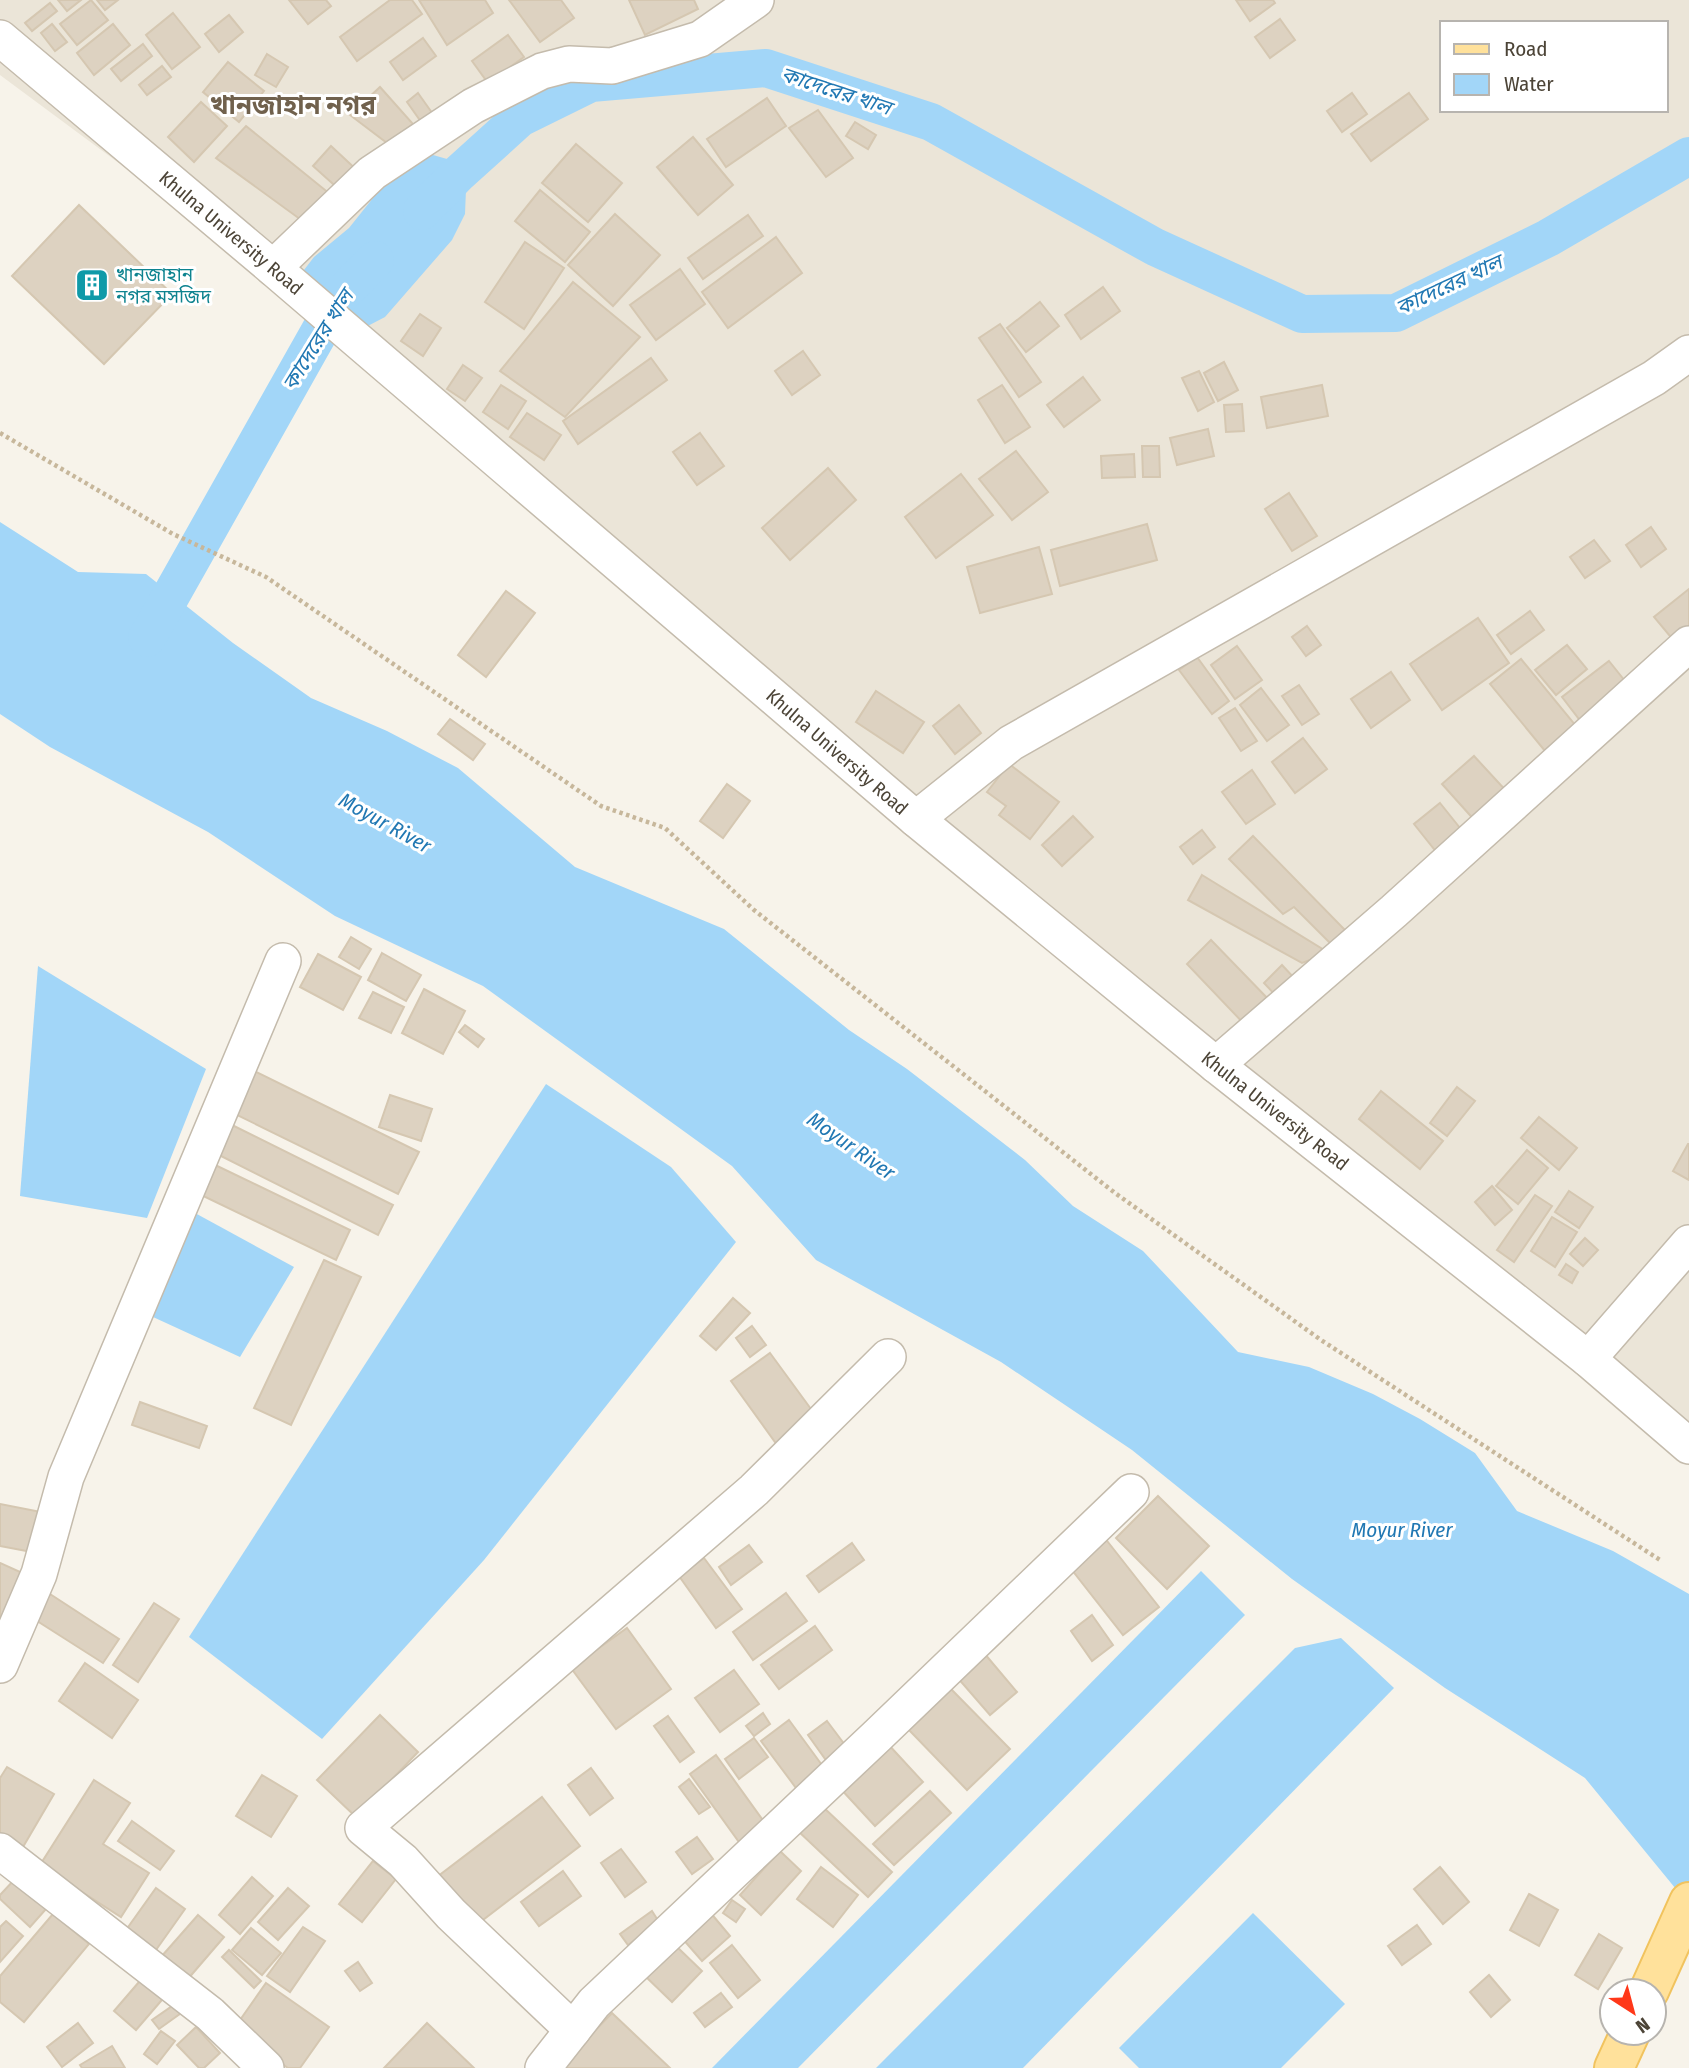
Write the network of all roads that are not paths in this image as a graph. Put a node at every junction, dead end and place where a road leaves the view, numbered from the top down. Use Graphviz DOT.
graph roads {
  1 [pos="754,1"];
  2 [pos="0,38"];
  3 [pos="274,268"];
  4 [pos="1689,353"];
  5 [pos="1689,644"];
  6 [pos="916,819"];
  7 [pos="283,961"];
  8 [pos="1216,1065"];
  9 [pos="1689,1243"];
  10 [pos="888,1357"];
  11 [pos="1588,1359"];
  12 [pos="1689,1446"];
  13 [pos="1131,1492"];
  14 [pos="0,1665"];
  15 [pos="0,1852"];
  16 [pos="1689,1902"];
  17 [pos="1655,1977"];
  18 [pos="573,2030"];
  19 [pos="1624,2047"];
  20 [pos="266,2068"];
  21 [pos="542,2068"];
  22 [pos="1614,2068"];
  1 -- 3 [label="street"];
  2 -- 3 [label="street, Khulna University Road"];
  3 -- 6 [label="street, Khulna University Road"];
  4 -- 6 [label="street"];
  5 -- 8 [label="street"];
  6 -- 8 [label="street, Khulna University Road"];
  7 -- 14 [label="street"];
  8 -- 11 [label="street, Khulna University Road"];
  9 -- 11 [label="street"];
  10 -- 18 [label="street"];
  11 -- 12 [label="street, Khulna University Road"];
  13 -- 18 [label="street"];
  15 -- 20 [label="street"];
  16 -- 17 [label="main road"];
  18 -- 21 [label="street"];
  19 -- 22 [label="main road"];
}
